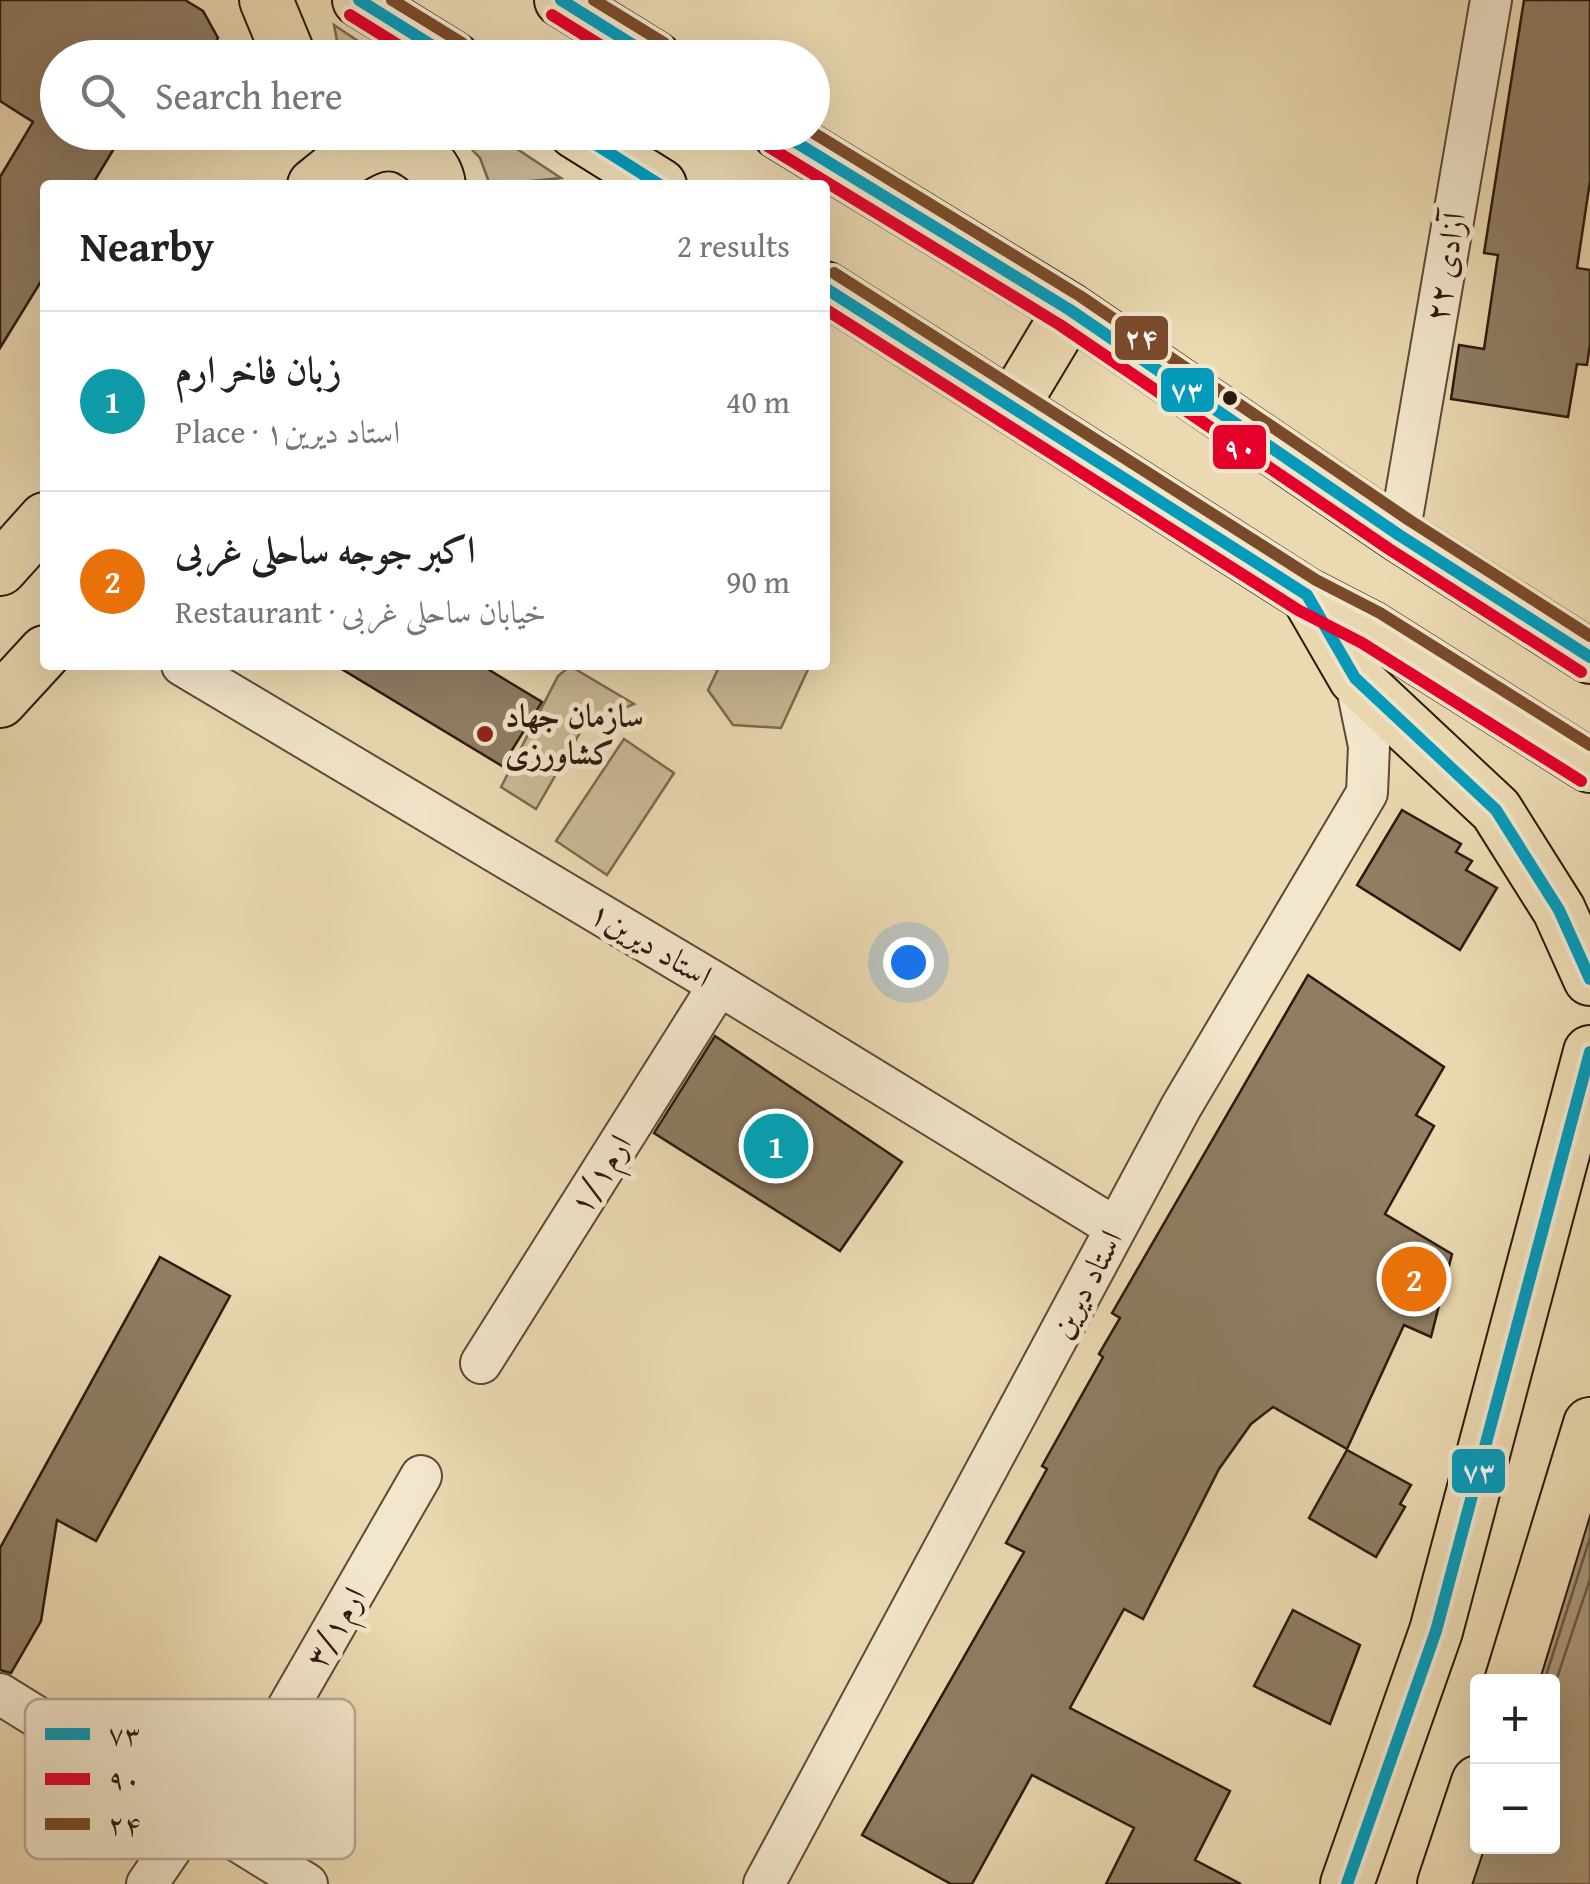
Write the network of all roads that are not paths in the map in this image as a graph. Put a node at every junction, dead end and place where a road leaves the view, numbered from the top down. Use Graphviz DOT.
graph roads {
  1 [pos="266,0"];
  2 [pos="359,0"];
  3 [pos="561,0"];
  4 [pos="1491,0"];
  5 [pos="283,40"];
  6 [pos="424,40"];
  7 [pos="626,40"];
  8 [pos="308,150"];
  9 [pos="363,150"];
  10 [pos="412,150"];
  11 [pos="603,150"];
  12 [pos="808,150"];
  13 [pos="311,180"];
  14 [pos="319,180"];
  15 [pos="438,180"];
  16 [pos="652,180"];
  17 [pos="830,291"];
  18 [pos="1070,310"];
  19 [pos="1013,405"];
  20 [pos="40,525"];
  21 [pos="1398,534"];
  22 [pos="0,568"];
  23 [pos="1307,595"];
  24 [pos="40,657"];
  25 [pos="1590,657"];
  26 [pos="190,670"];
  27 [pos="1355,678"];
  28 [pos="0,701"];
  29 [pos="1590,766"];
  30 [pos="1590,979"];
  31 [pos="719,985"];
  32 [pos="1590,1052"];
  33 [pos="1116,1228"];
  34 [pos="480,1363"];
  35 [pos="1590,1424"];
  36 [pos="422,1476"];
  37 [pos="1513,1674"];
  38 [pos="0,1694"];
  39 [pos="283,1699"];
  40 [pos="25,1709"];
  41 [pos="1470,1806"];
  42 [pos="171,1859"];
  43 [pos="267,1859"];
  44 [pos="147,1884"];
  45 [pos="307,1884"];
  46 [pos="764,1884"];
  47 [pos="1348,1884"];
  48 [pos="1444,1884"];
  1 -- 5 [label="main road"];
  2 -- 6 [label="main road"];
  3 -- 7 [label="main road"];
  4 -- 21 [label="street, آزادی ۲۲"];
  8 -- 13 [label="main road"];
  9 -- 14 [label="main road"];
  10 -- 15 [label="main road"];
  11 -- 16 [label="main road"];
  12 -- 18 [label="main road"];
  17 -- 19 [label="main road"];
  18 -- 19 [label="main road"];
  18 -- 21 [label="main road"];
  19 -- 23 [label="main road"];
  20 -- 22 [label="main road"];
  21 -- 25 [label="main road"];
  23 -- 27 [label="main road"];
  23 -- 29 [label="main road"];
  24 -- 28 [label="main road"];
  26 -- 31 [label="street, استاد دیرین۱"];
  27 -- 30 [label="main road"];
  27 -- 33 [label="street, استاد دیرین"];
  31 -- 33 [label="street, استاد دیرین۱"];
  31 -- 34 [label="street, ۱/۱ارم"];
  32 -- 47 [label="main road"];
  33 -- 46 [label="street, استاد دیرین"];
  35 -- 37 [label="main road"];
  36 -- 39 [label="street, ۳/۱ارم"];
  38 -- 40 [label="street"];
  41 -- 48 [label="main road"];
  42 -- 44 [label="street, ۳/۱ارم"];
  43 -- 45 [label="street"];
}
